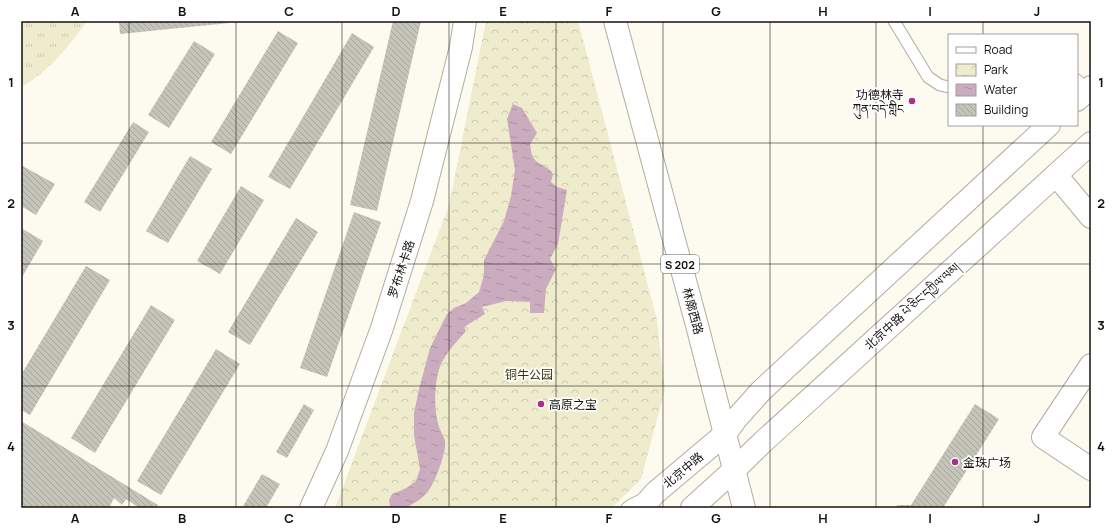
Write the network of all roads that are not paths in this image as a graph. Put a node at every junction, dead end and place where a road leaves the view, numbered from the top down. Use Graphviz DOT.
graph roads {
  1 [pos="465,21"];
  2 [pos="615,21"];
  3 [pos="894,21"];
  4 [pos="948,88"];
  5 [pos="1048,126"];
  6 [pos="1091,144"];
  7 [pos="1056,175"];
  8 [pos="1091,217"];
  9 [pos="1091,365"];
  10 [pos="725,434"];
  11 [pos="1091,469"];
  12 [pos="734,470"];
  13 [pos="649,501"];
  14 [pos="310,508"];
  15 [pos="627,508"];
  16 [pos="692,508"];
  17 [pos="744,508"];
  1 -- 14 [label="main road, 罗布林卡路"];
  2 -- 10 [label="main road, 林廓西路 / S 202"];
  3 -- 4 [label="lane"];
  5 -- 10 [label="main road"];
  6 -- 7 [label="main road, 北京中路 པེ་ཅིང་དཀྱིལ་ལམ།"];
  7 -- 8 [label="main road"];
  7 -- 12 [label="main road, 北京中路 པེ་ཅིང་དཀྱིལ་ལམ།"];
  9 -- 11 [label="main road"];
  10 -- 12 [label="main road, 林廓西路 / S 202"];
  10 -- 13 [label="main road, 北京中路"];
  12 -- 16 [label="main road"];
  12 -- 17 [label="main road, 林廓西路 / S 202"];
  13 -- 15 [label="lane"];
}
